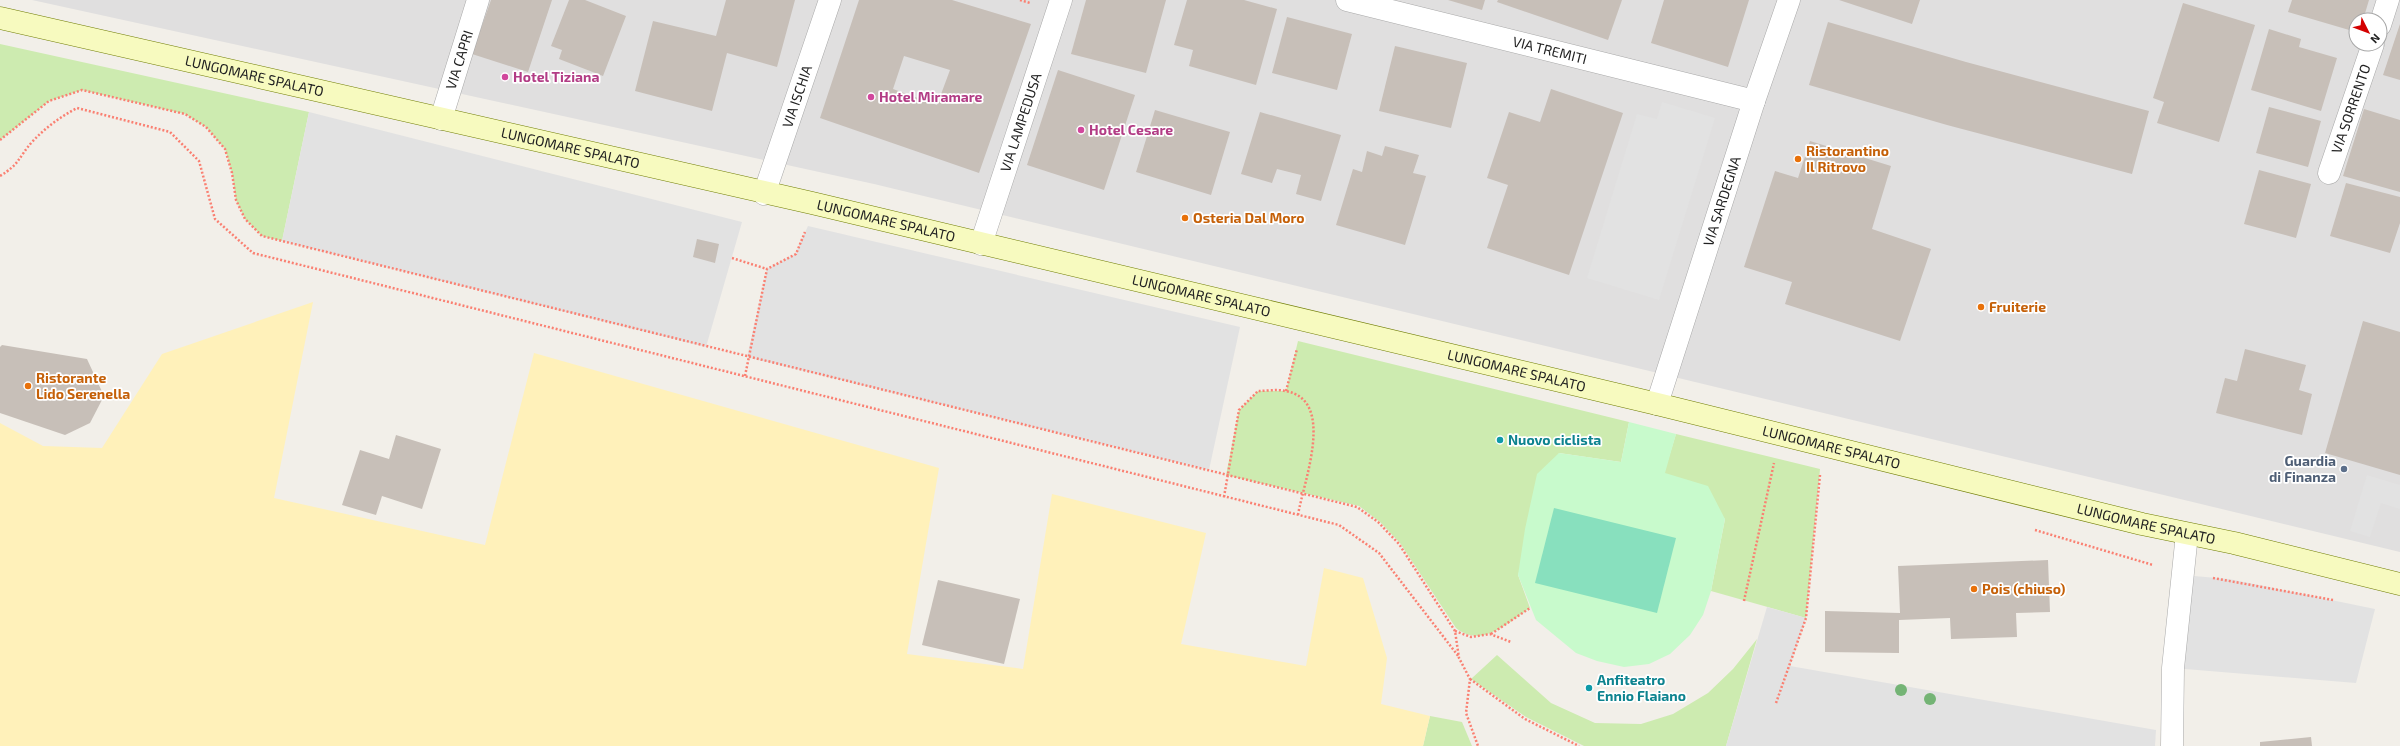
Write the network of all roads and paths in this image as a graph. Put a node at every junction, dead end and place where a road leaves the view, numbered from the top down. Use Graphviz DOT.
graph roads {
  1 [pos="478,0"];
  2 [pos="830,0"];
  3 [pos="1061,0"];
  4 [pos="1347,0"];
  5 [pos="1789,0"];
  6 [pos="2388,0"];
  7 [pos="2384,12"];
  8 [pos="0,18"];
  9 [pos="2370,52"];
  10 [pos="1754,101"];
  11 [pos="441,119"];
  12 [pos="0,140"];
  13 [pos="2329,173"];
  14 [pos="0,176"];
  15 [pos="764,194"];
  16 [pos="808,226"];
  17 [pos="981,244"];
  18 [pos="732,258"];
  19 [pos="767,268"];
  20 [pos="1298,341"];
  21 [pos="747,357"];
  22 [pos="744,376"];
  23 [pos="1286,391"];
  24 [pos="1656,404"];
  25 [pos="1776,458"];
  26 [pos="1820,469"];
  27 [pos="1226,475"];
  28 [pos="1301,494"];
  29 [pos="1224,496"];
  30 [pos="1298,515"];
  31 [pos="2187,534"];
  32 [pos="2229,579"];
  33 [pos="2400,584"];
  34 [pos="1744,601"];
  35 [pos="2336,601"];
  36 [pos="1530,608"];
  37 [pos="1455,631"];
  38 [pos="1490,634"];
  39 [pos="1511,642"];
  40 [pos="1459,658"];
  41 [pos="1470,679"];
  42 [pos="1776,703"];
  43 [pos="1478,746"];
  44 [pos="1579,746"];
  45 [pos="2172,746"];
  1 -- 11 [label="street, VIA CAPRI"];
  2 -- 15 [label="street, VIA ISCHIA"];
  3 -- 17 [label="street, VIA LAMPEDUSA"];
  4 -- 10 [label="street, VIA TREMITI"];
  5 -- 10 [label="street, VIA SARDEGNA"];
  6 -- 7 [label="street"];
  8 -- 11 [label="street, LUNGOMARE SPALATO"];
  9 -- 13 [label="street, VIA SORRENTO"];
  10 -- 24 [label="street, VIA SARDEGNA"];
  11 -- 15 [label="street, LUNGOMARE SPALATO"];
  12 -- 21 [label="path"];
  14 -- 22 [label="path"];
  15 -- 17 [label="street, LUNGOMARE SPALATO"];
  16 -- 19 [label="path"];
  17 -- 24 [label="street, LUNGOMARE SPALATO"];
  18 -- 19 [label="path"];
  19 -- 21 [label="path"];
  20 -- 23 [label="path"];
  21 -- 22 [label="path"];
  21 -- 27 [label="path"];
  22 -- 29 [label="path"];
  23 -- 27 [label="path"];
  23 -- 28 [label="path"];
  24 -- 31 [label="street, LUNGOMARE SPALATO"];
  25 -- 34 [label="path"];
  26 -- 42 [label="path"];
  27 -- 28 [label="path"];
  27 -- 29 [label="path"];
  28 -- 30 [label="path"];
  28 -- 37 [label="path"];
  29 -- 30 [label="path"];
  30 -- 40 [label="path"];
  31 -- 33 [label="street, LUNGOMARE SPALATO"];
  31 -- 45 [label="street"];
  32 -- 35 [label="path"];
  36 -- 38 [label="path"];
  37 -- 38 [label="path"];
  37 -- 40 [label="path"];
  38 -- 39 [label="path"];
  40 -- 41 [label="path"];
  41 -- 43 [label="path"];
  41 -- 44 [label="path"];
}
